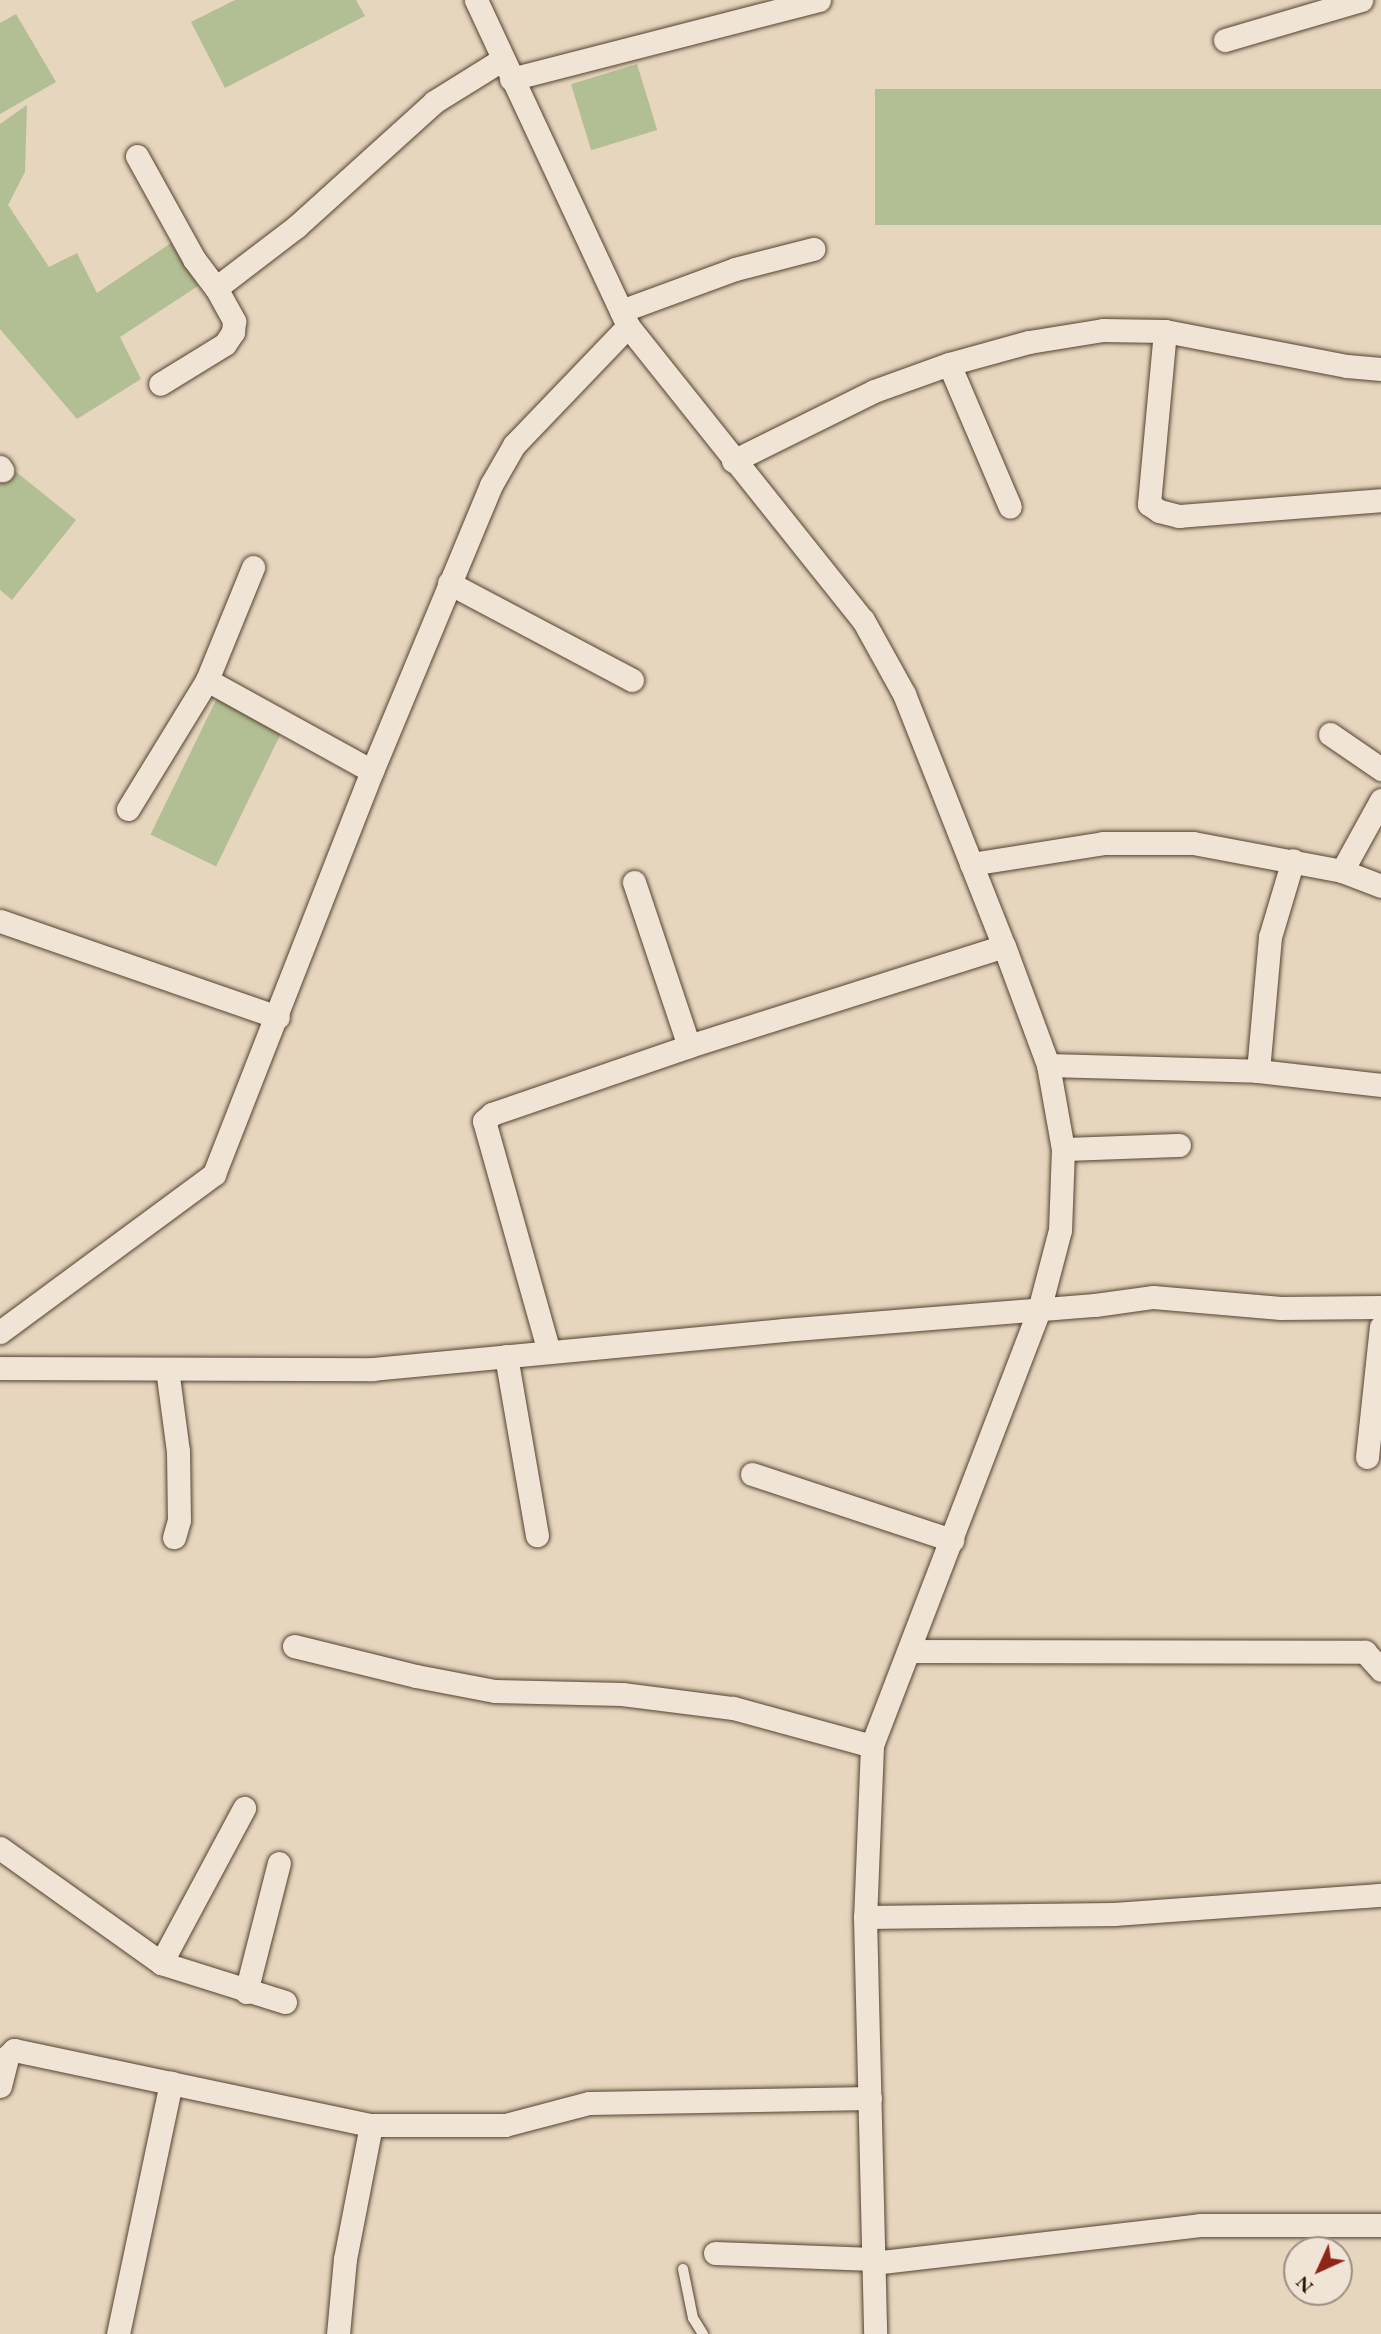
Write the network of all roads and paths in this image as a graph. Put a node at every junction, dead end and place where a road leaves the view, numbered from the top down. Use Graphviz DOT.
graph roads {
  1 [pos="476,0"];
  2 [pos="819,0"];
  3 [pos="1362,0"];
  4 [pos="1225,40"];
  5 [pos="507,69"];
  6 [pos="137,156"];
  7 [pos="813,249"];
  8 [pos="216,288"];
  9 [pos="625,319"];
  10 [pos="1165,331"];
  11 [pos="949,364"];
  12 [pos="1381,369"];
  13 [pos="160,384"];
  14 [pos="733,461"];
  15 [pos="1381,500"];
  16 [pos="1010,507"];
  17 [pos="253,567"];
  18 [pos="449,583"];
  19 [pos="207,680"];
  20 [pos="632,680"];
  21 [pos="1330,734"];
  22 [pos="1381,769"];
  23 [pos="372,771"];
  24 [pos="1381,800"];
  25 [pos="128,809"];
  26 [pos="1293,860"];
  27 [pos="971,864"];
  28 [pos="1342,871"];
  29 [pos="634,882"];
  30 [pos="1381,886"];
  31 [pos="0,920"];
  32 [pos="1004,946"];
  33 [pos="278,1017"];
  34 [pos="689,1046"];
  35 [pos="1048,1065"];
  36 [pos="1258,1071"];
  37 [pos="1381,1085"];
  38 [pos="1179,1144"];
  39 [pos="1063,1149"];
  40 [pos="1381,1307"];
  41 [pos="1039,1310"];
  42 [pos="1381,1327"];
  43 [pos="0,1332"];
  44 [pos="549,1352"];
  45 [pos="506,1356"];
  46 [pos="0,1368"];
  47 [pos="167,1368"];
  48 [pos="1367,1457"];
  49 [pos="752,1474"];
  50 [pos="537,1535"];
  51 [pos="174,1537"];
  52 [pos="952,1540"];
  53 [pos="294,1646"];
  54 [pos="909,1651"];
  55 [pos="1381,1670"];
  56 [pos="872,1746"];
  57 [pos="244,1808"];
  58 [pos="0,1848"];
  59 [pos="279,1863"];
  60 [pos="1381,1895"];
  61 [pos="865,1917"];
  62 [pos="161,1963"];
  63 [pos="246,1992"];
  64 [pos="285,2003"];
  65 [pos="171,2083"];
  66 [pos="0,2086"];
  67 [pos="870,2098"];
  68 [pos="371,2126"];
  69 [pos="1381,2225"];
  70 [pos="715,2253"];
  71 [pos="873,2261"];
  72 [pos="683,2269"];
  73 [pos="118,2334"];
  74 [pos="338,2334"];
  75 [pos="703,2334"];
  76 [pos="874,2334"];
  1 -- 5 [label="street"];
  2 -- 5 [label="street"];
  3 -- 4 [label="street"];
  5 -- 8 [label="street"];
  5 -- 9 [label="street"];
  6 -- 8 [label="street"];
  7 -- 9 [label="street"];
  8 -- 13 [label="street"];
  9 -- 14 [label="street"];
  9 -- 18 [label="street"];
  10 -- 11 [label="street"];
  10 -- 12 [label="street"];
  10 -- 15 [label="street"];
  11 -- 14 [label="street"];
  11 -- 16 [label="street"];
  14 -- 27 [label="street"];
  17 -- 19 [label="street"];
  18 -- 20 [label="street"];
  18 -- 23 [label="street"];
  19 -- 23 [label="street"];
  19 -- 25 [label="street"];
  21 -- 22 [label="street"];
  23 -- 33 [label="street"];
  24 -- 28 [label="street"];
  26 -- 27 [label="street"];
  26 -- 28 [label="street"];
  26 -- 36 [label="street"];
  27 -- 32 [label="street"];
  28 -- 30 [label="street"];
  29 -- 34 [label="street"];
  31 -- 33 [label="street"];
  32 -- 34 [label="street"];
  32 -- 35 [label="street"];
  33 -- 43 [label="street"];
  34 -- 44 [label="street"];
  35 -- 36 [label="street"];
  35 -- 39 [label="street"];
  36 -- 37 [label="street"];
  38 -- 39 [label="street"];
  39 -- 41 [label="street"];
  40 -- 41 [label="street"];
  41 -- 44 [label="street"];
  41 -- 52 [label="street"];
  42 -- 48 [label="street"];
  44 -- 45 [label="street"];
  45 -- 47 [label="street"];
  45 -- 50 [label="street"];
  46 -- 47 [label="street"];
  47 -- 51 [label="street"];
  49 -- 52 [label="street"];
  52 -- 54 [label="street"];
  53 -- 56 [label="street"];
  54 -- 55 [label="street"];
  54 -- 56 [label="street"];
  56 -- 61 [label="street"];
  57 -- 62 [label="street"];
  58 -- 62 [label="street"];
  59 -- 63 [label="street"];
  60 -- 61 [label="street"];
  61 -- 67 [label="street"];
  62 -- 63 [label="street"];
  63 -- 64 [label="street"];
  65 -- 66 [label="street"];
  65 -- 68 [label="street"];
  65 -- 73 [label="street"];
  67 -- 68 [label="street"];
  67 -- 71 [label="street"];
  68 -- 74 [label="street"];
  69 -- 71 [label="street"];
  70 -- 71 [label="street"];
  71 -- 76 [label="street"];
  72 -- 75 [label="lane"];
}
